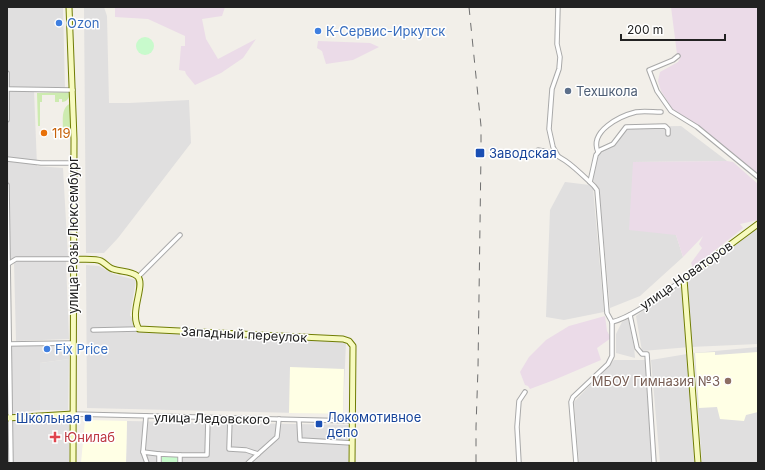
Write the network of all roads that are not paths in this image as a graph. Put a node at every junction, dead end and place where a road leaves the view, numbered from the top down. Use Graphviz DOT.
graph roads {
  1 [pos="69,7"];
  2 [pos="558,7"];
  3 [pos="678,56"];
  4 [pos="7,72"];
  5 [pos="7,89"];
  6 [pos="73,90"];
  7 [pos="661,112"];
  8 [pos="7,120"];
  9 [pos="668,134"];
  10 [pos="538,150"];
  11 [pos="598,152"];
  12 [pos="559,157"];
  13 [pos="7,159"];
  14 [pos="74,163"];
  15 [pos="758,177"];
  16 [pos="590,182"];
  17 [pos="7,185"];
  18 [pos="758,224"];
  19 [pos="180,235"];
  20 [pos="73,259"];
  21 [pos="8,264"];
  22 [pos="138,278"];
  23 [pos="684,279"];
  24 [pos="630,314"];
  25 [pos="612,322"];
  26 [pos="139,329"];
  27 [pos="93,330"];
  28 [pos="73,343"];
  29 [pos="8,344"];
  30 [pos="525,392"];
  31 [pos="73,414"];
  32 [pos="146,416"];
  33 [pos="9,418"];
  34 [pos="208,418"];
  35 [pos="230,418"];
  36 [pos="278,419"];
  37 [pos="299,420"];
  38 [pos="352,421"];
  39 [pos="352,443"];
  40 [pos="143,452"];
  41 [pos="160,454"];
  42 [pos="258,454"];
  43 [pos="180,455"];
  44 [pos="11,463"];
  45 [pos="73,463"];
  46 [pos="147,463"];
  47 [pos="159,463"];
  48 [pos="180,463"];
  49 [pos="248,463"];
  50 [pos="352,463"];
  51 [pos="519,463"];
  52 [pos="576,463"];
  53 [pos="654,463"];
  54 [pos="698,463"];
  1 -- 6 [label="street, улица Розы Люксембург"];
  2 -- 12 [label="street"];
  3 -- 15 [label="street"];
  4 -- 5 [label="street"];
  5 -- 6 [label="street"];
  5 -- 8 [label="street"];
  6 -- 14 [label="street, улица Розы Люксембург"];
  7 -- 11 [label="street"];
  9 -- 11 [label="street"];
  10 -- 12 [label="street"];
  11 -- 16 [label="street"];
  12 -- 16 [label="street"];
  13 -- 14 [label="street"];
  14 -- 20 [label="street, улица Розы Люксембург"];
  16 -- 25 [label="street"];
  17 -- 21 [label="street"];
  18 -- 23 [label="street, улица Новаторов"];
  19 -- 22 [label="street"];
  20 -- 21 [label="street"];
  20 -- 22 [label="street"];
  20 -- 28 [label="street, улица Розы Люксембург"];
  21 -- 29 [label="street"];
  22 -- 26 [label="street"];
  23 -- 24 [label="street, улица Новаторов"];
  23 -- 54 [label="street"];
  24 -- 25 [label="street, улица Новаторов"];
  24 -- 53 [label="street"];
  25 -- 52 [label="street"];
  26 -- 27 [label="street"];
  26 -- 38 [label="street, Западный переулок"];
  28 -- 29 [label="street"];
  28 -- 31 [label="street, улица Розы Люксембург"];
  29 -- 33 [label="street"];
  30 -- 51 [label="street"];
  31 -- 32 [label="street, улица Ледовского"];
  31 -- 33 [label="street"];
  31 -- 45 [label="street, улица Розы Люксембург"];
  32 -- 34 [label="street, улица Ледовского"];
  32 -- 40 [label="street"];
  33 -- 44 [label="street"];
  34 -- 35 [label="street, улица Ледовского"];
  34 -- 43 [label="street"];
  35 -- 36 [label="street, улица Ледовского"];
  35 -- 42 [label="street"];
  36 -- 37 [label="street, улица Ледовского"];
  36 -- 42 [label="street"];
  37 -- 38 [label="street, улица Ледовского"];
  37 -- 39 [label="street"];
  38 -- 39 [label="street"];
  39 -- 50 [label="street"];
  40 -- 41 [label="street"];
  40 -- 46 [label="street"];
  41 -- 43 [label="street"];
  41 -- 47 [label="street"];
  42 -- 49 [label="street"];
  43 -- 48 [label="street"];
}
